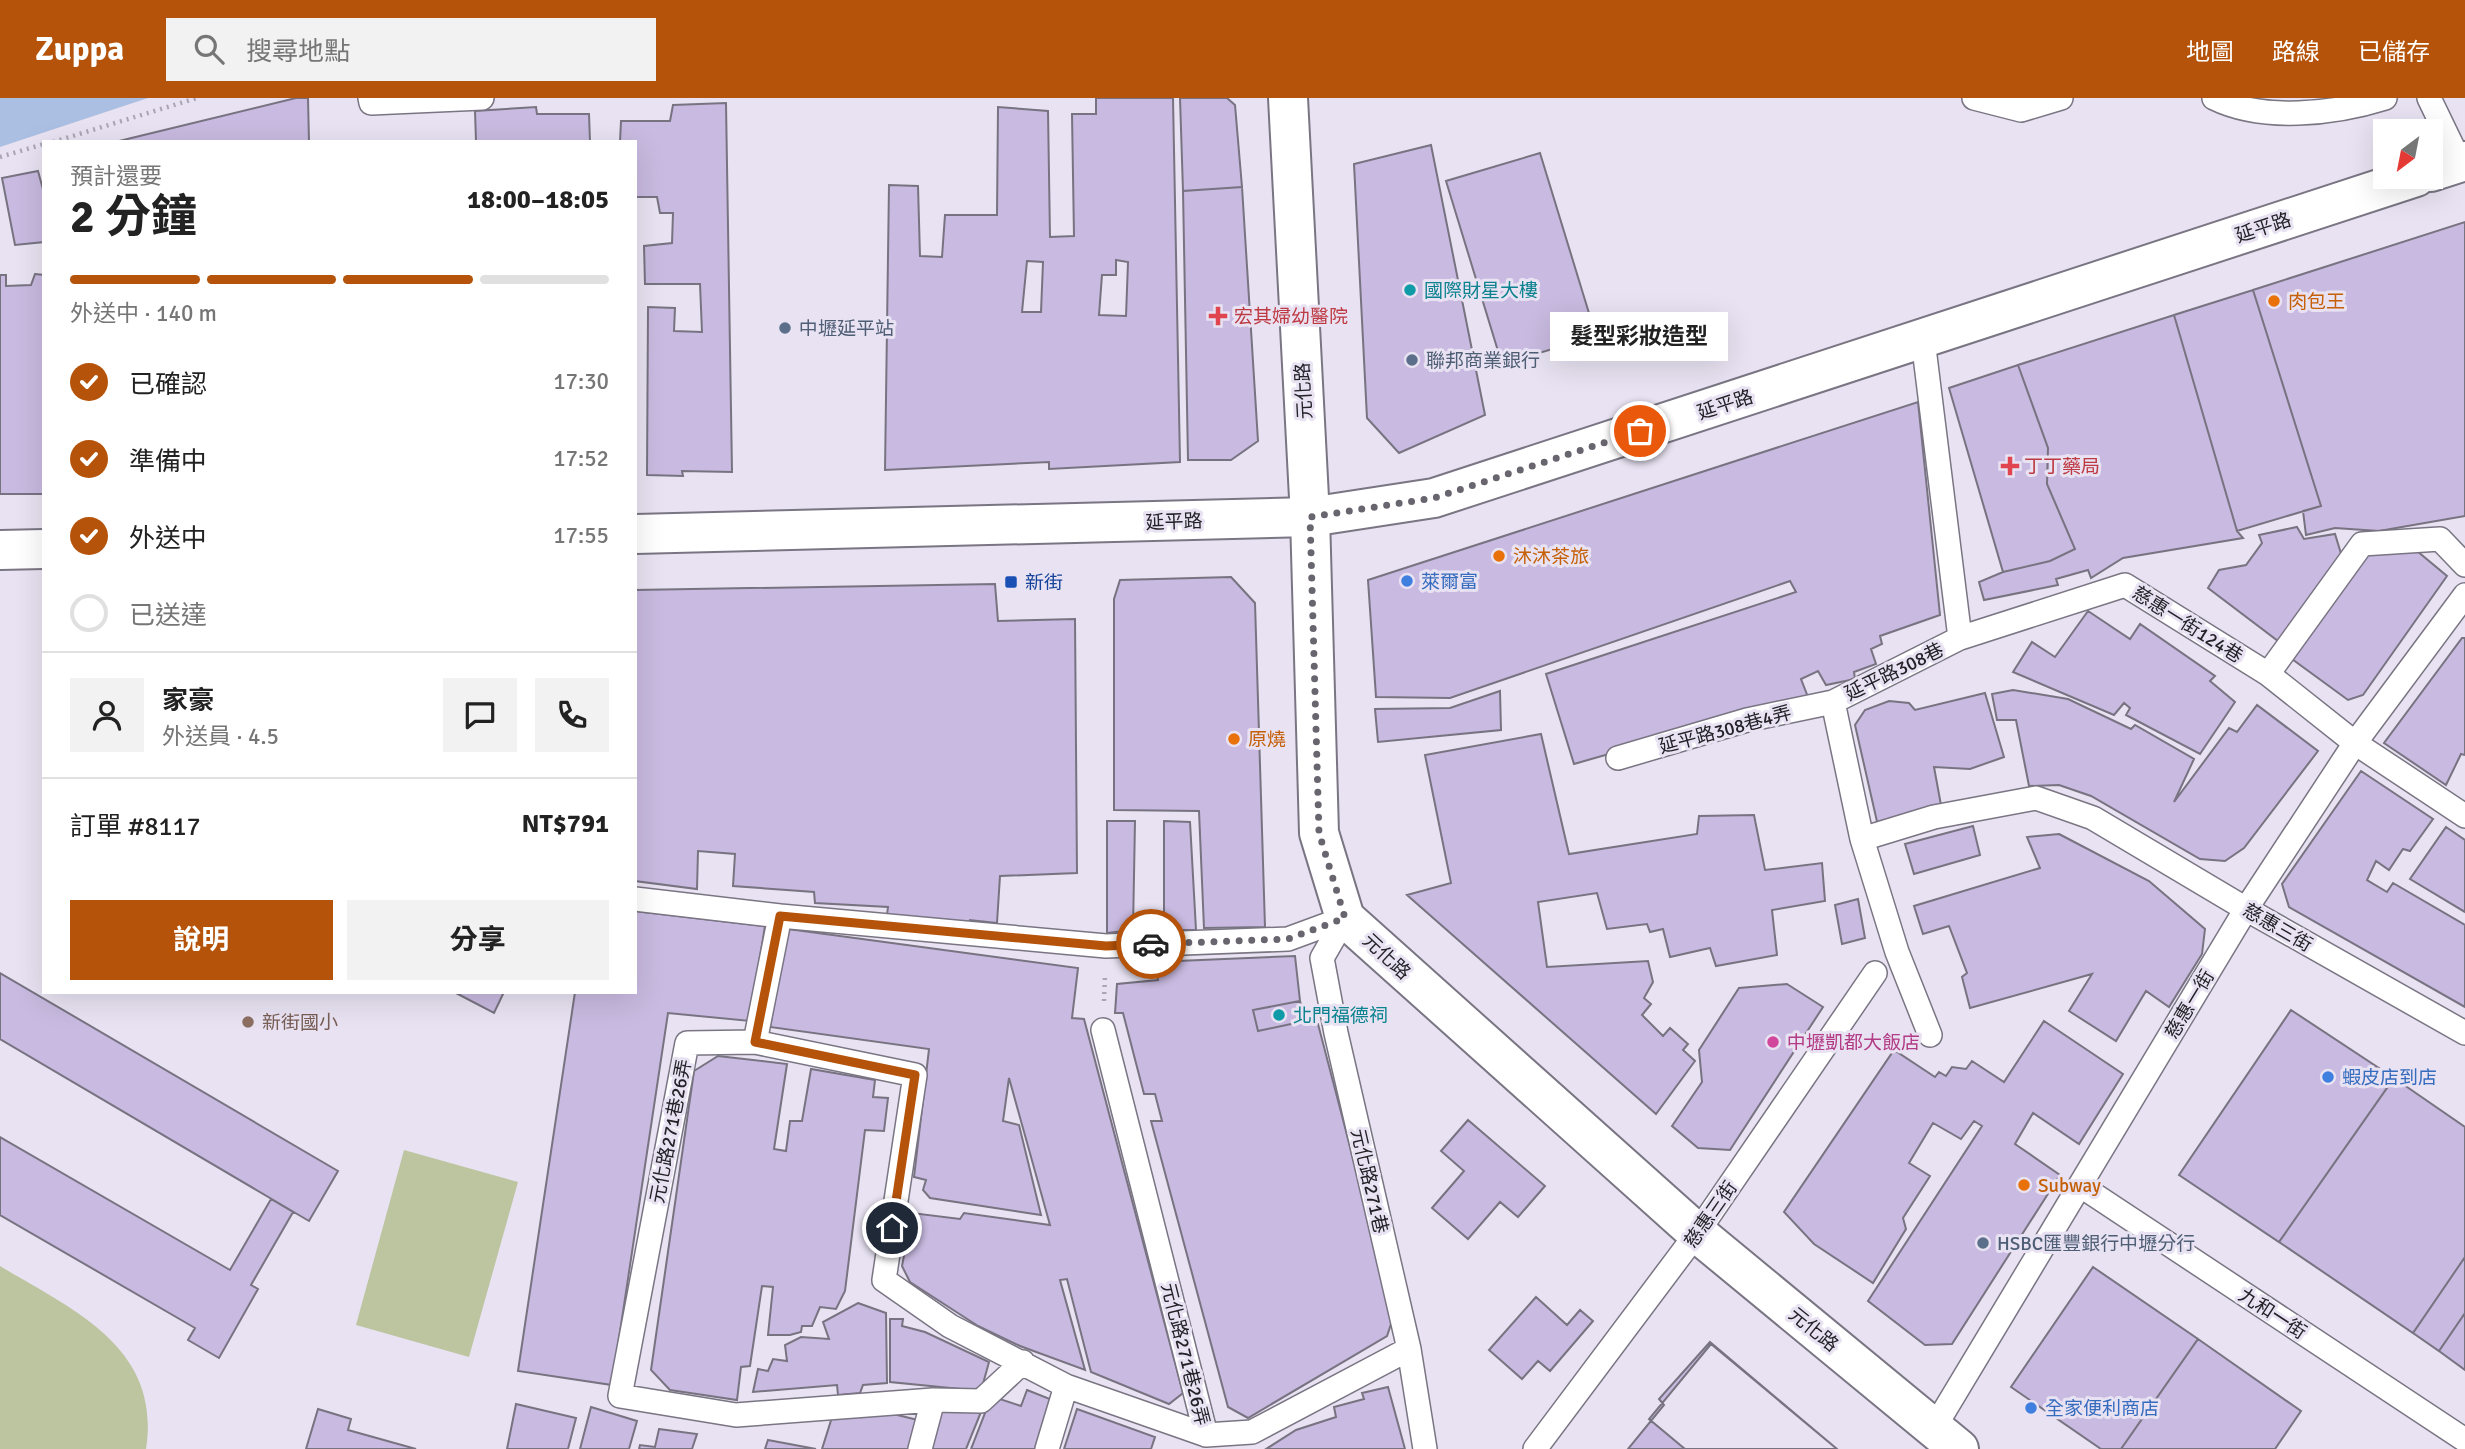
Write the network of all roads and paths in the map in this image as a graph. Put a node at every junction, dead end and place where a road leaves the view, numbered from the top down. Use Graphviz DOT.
graph roads {
  1 [pos="197,98"];
  2 [pos="482,98"];
  3 [pos="1288,98"];
  4 [pos="1974,98"];
  5 [pos="2061,98"];
  6 [pos="2214,98"];
  7 [pos="2385,98"];
  8 [pos="2429,98"];
  9 [pos="370,101"];
  10 [pos="60,140"];
  11 [pos="42,145"];
  12 [pos="0,158"];
  13 [pos="2452,165"];
  14 [pos="2380,189"];
  15 [pos="1923,340"];
  16 [pos="1310,517"];
  17 [pos="637,534"];
  18 [pos="42,549"];
  19 [pos="0,550"];
  20 [pos="2465,565"];
  21 [pos="2465,595"];
  22 [pos="1960,638"];
  23 [pos="2268,674"];
  24 [pos="1833,702"];
  25 [pos="2355,743"];
  26 [pos="1618,758"];
  27 [pos="2465,816"];
  28 [pos="1863,839"];
  29 [pos="637,898"];
  30 [pos="2246,909"];
  31 [pos="780,916"];
  32 [pos="1345,918"];
  33 [pos="1106,946"];
  34 [pos="1875,973"];
  35 [pos="1103,1030"];
  36 [pos="2465,1033"];
  37 [pos="1930,1035"];
  38 [pos="755,1042"];
  39 [pos="2081,1186"];
  40 [pos="1697,1233"];
  41 [pos="1409,1349"];
  42 [pos="1023,1362"];
  43 [pos="1066,1386"];
  44 [pos="933,1400"];
  45 [pos="1206,1435"];
  46 [pos="1946,1438"];
  47 [pos="2465,1440"];
  48 [pos="920,1449"];
  49 [pos="1047,1449"];
  50 [pos="1425,1449"];
  51 [pos="1535,1449"];
  1 -- 10 [label="path"];
  2 -- 9 [label="lane"];
  3 -- 16 [label="main road, 元化路"];
  4 -- 5 [label="lane"];
  6 -- 7 [label="lane"];
  8 -- 13 [label="lane"];
  11 -- 12 [label="path"];
  14 -- 15 [label="main road, 延平路"];
  15 -- 16 [label="main road, 延平路"];
  15 -- 22 [label="lane, 延平路308巷"];
  16 -- 17 [label="main road, 延平路"];
  16 -- 32 [label="main road, 元化路"];
  18 -- 19 [label="main road"];
  20 -- 23 [label="lane"];
  21 -- 25 [label="lane, 慈惠一街"];
  22 -- 23 [label="lane, 慈惠一街124巷"];
  22 -- 24 [label="lane, 延平路308巷"];
  23 -- 25 [label="lane, 慈惠一街124巷"];
  24 -- 26 [label="lane, 延平路308巷4弄"];
  24 -- 28 [label="lane, 延平路308巷"];
  25 -- 27 [label="lane, 慈惠一街124巷"];
  25 -- 30 [label="lane, 慈惠一街"];
  28 -- 30 [label="lane, 慈惠三街"];
  28 -- 37 [label="lane, 延平路308巷"];
  29 -- 31 [label="lane"];
  30 -- 36 [label="lane, 慈惠三街"];
  30 -- 39 [label="lane, 慈惠一街"];
  31 -- 33 [label="lane"];
  31 -- 38 [label="lane"];
  32 -- 33 [label="lane"];
  32 -- 40 [label="main road, 元化路"];
  32 -- 41 [label="lane, 元化路271巷"];
  33 -- 35 [label="path"];
  34 -- 40 [label="lane, 慈惠三街"];
  35 -- 45 [label="lane, 元化路271巷26弄"];
  38 -- 42 [label="lane, 元化路271巷26弄"];
  38 -- 44 [label="lane, 元化路271巷26弄"];
  39 -- 46 [label="lane, 慈惠一街"];
  39 -- 47 [label="lane, 九和一街"];
  40 -- 46 [label="main road, 元化路"];
  40 -- 51 [label="lane, 慈惠三街"];
  41 -- 45 [label="lane, 元化路271巷26弄"];
  41 -- 50 [label="lane, 元化路271巷"];
  42 -- 43 [label="lane, 元化路271巷26弄"];
  42 -- 44 [label="lane, 元化路271巷26弄"];
  43 -- 45 [label="lane, 元化路271巷26弄"];
  43 -- 49 [label="lane"];
  44 -- 48 [label="lane"];
}
